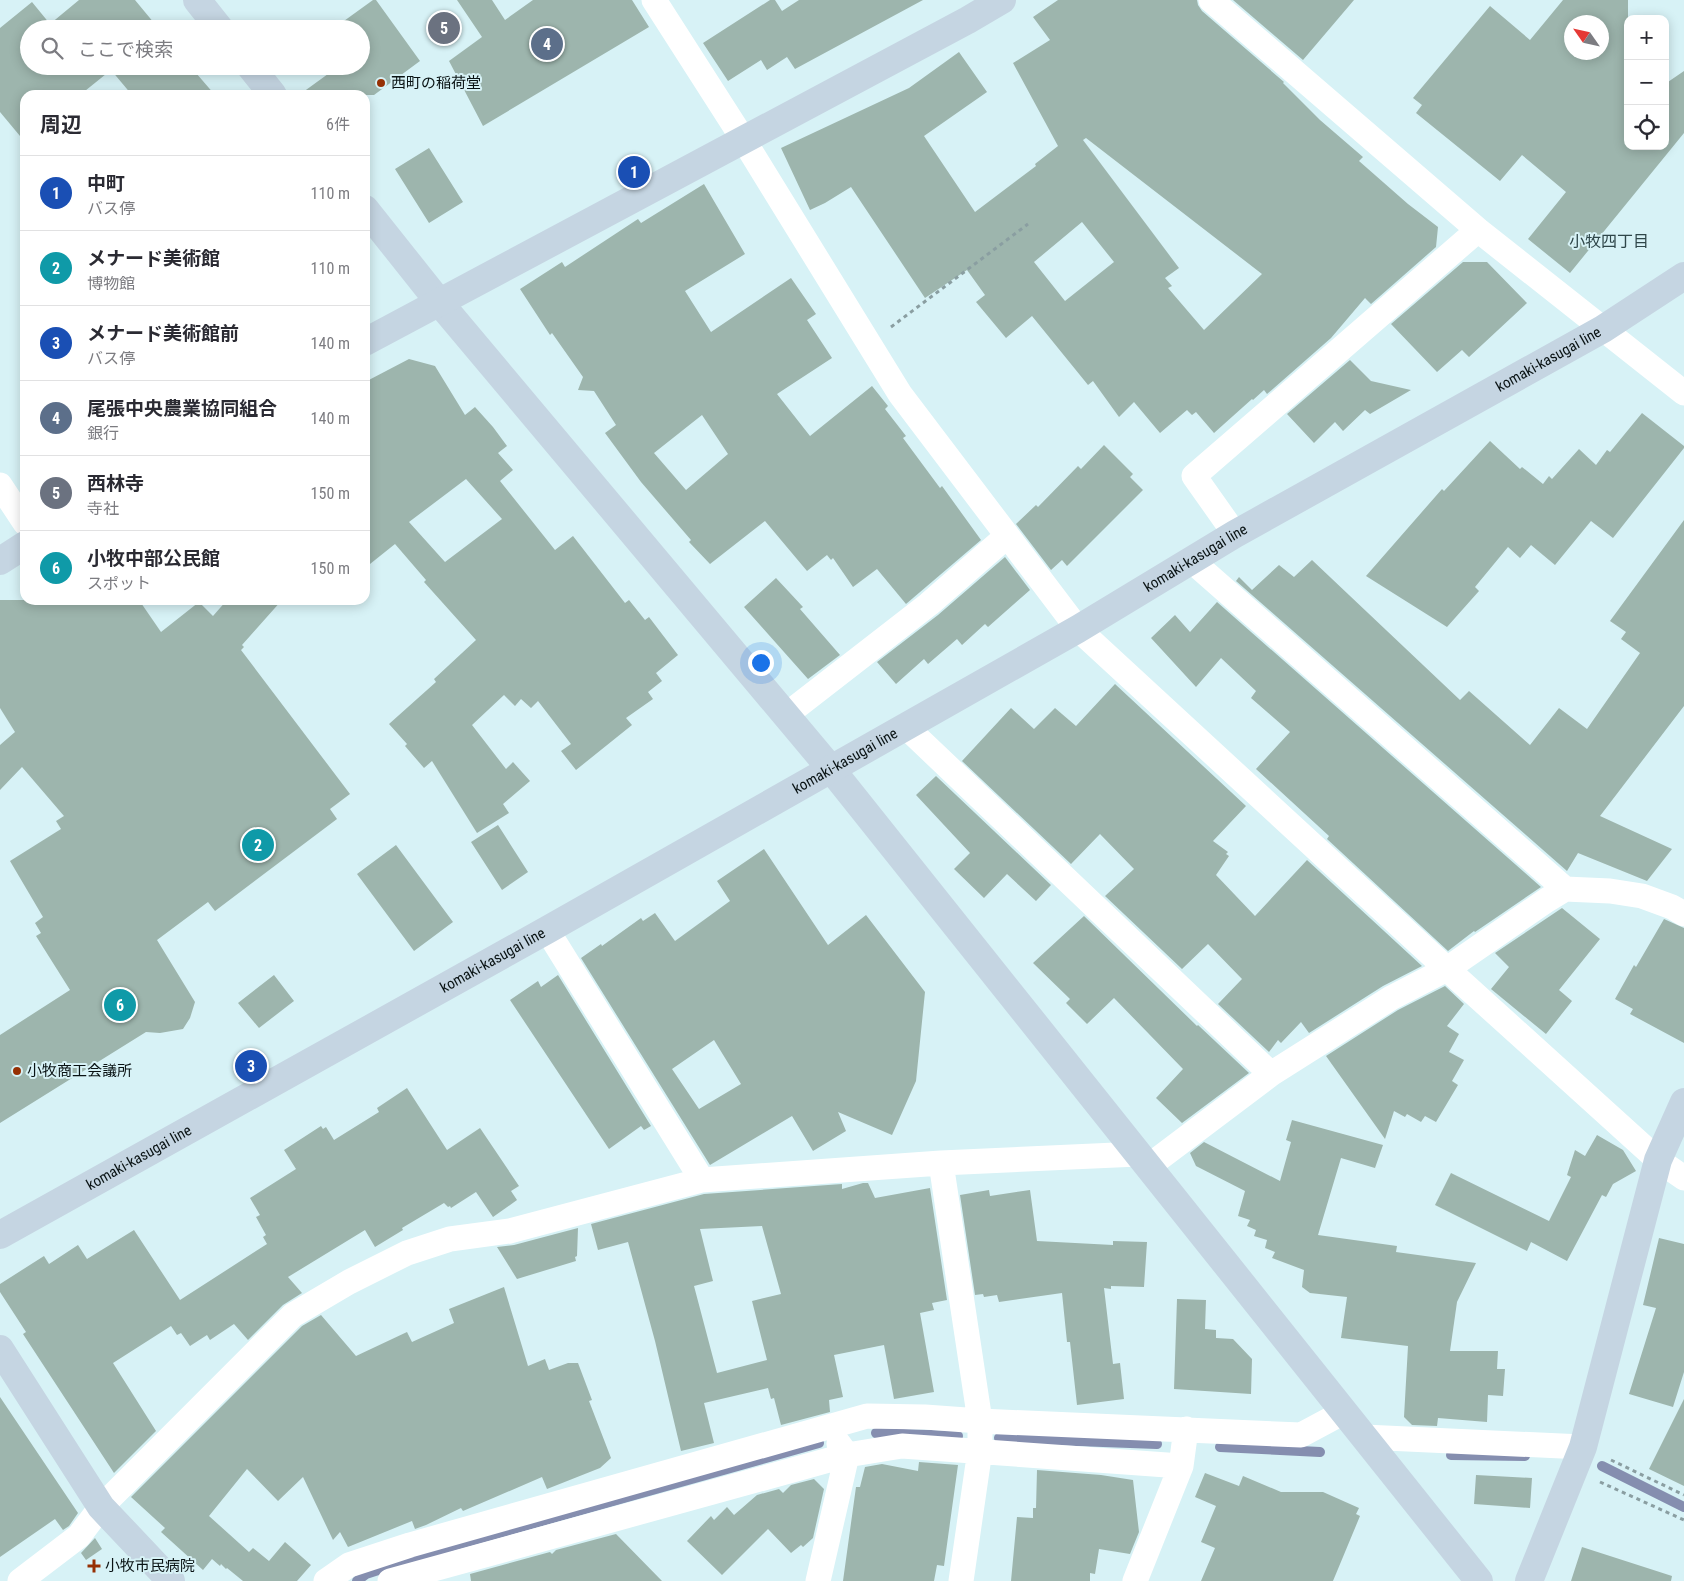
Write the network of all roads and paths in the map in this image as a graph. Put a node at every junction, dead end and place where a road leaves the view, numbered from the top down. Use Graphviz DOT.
graph roads {
  1 [pos="197,0"];
  2 [pos="654,0"];
  3 [pos="1002,0"];
  4 [pos="1211,0"];
  5 [pos="213,20"];
  6 [pos="257,75"];
  7 [pos="269,90"];
  8 [pos="743,139"];
  9 [pos="370,215"];
  10 [pos="1028,224"];
  11 [pos="1478,230"];
  12 [pos="1684,276"];
  13 [pos="439,302"];
  14 [pos="1603,329"];
  15 [pos="370,339"];
  16 [pos="869,344"];
  17 [pos="1684,393"];
  18 [pos="0,485"];
  19 [pos="20,515"];
  20 [pos="1235,534"];
  21 [pos="1007,536"];
  22 [pos="20,548"];
  23 [pos="0,561"];
  24 [pos="1192,561"];
  25 [pos="1078,629"];
  26 [pos="786,715"];
  27 [pos="905,726"];
  28 [pos="831,769"];
  29 [pos="1564,889"];
  30 [pos="1684,914"];
  31 [pos="547,930"];
  32 [pos="1447,969"];
  33 [pos="1271,1074"];
  34 [pos="1684,1102"];
  35 [pos="1143,1160"];
  36 [pos="1658,1160"];
  37 [pos="941,1163"];
  38 [pos="1684,1178"];
  39 [pos="702,1180"];
  40 [pos="0,1235"];
  41 [pos="0,1349"];
  42 [pos="1344,1412"];
  43 [pos="980,1421"];
  44 [pos="828,1428"];
  45 [pos="1186,1430"];
  46 [pos="1364,1437"];
  47 [pos="980,1450"];
  48 [pos="847,1455"];
  49 [pos="1579,1459"];
  50 [pos="1181,1466"];
  51 [pos="1684,1494"];
  52 [pos="101,1507"];
  53 [pos="1684,1520"];
  54 [pos="20,1581"];
  55 [pos="171,1581"];
  56 [pos="326,1581"];
  57 [pos="390,1581"];
  58 [pos="818,1581"];
  59 [pos="961,1581"];
  60 [pos="1135,1581"];
  61 [pos="1478,1581"];
  62 [pos="1529,1581"];
  1 -- 5 [label="street"];
  2 -- 8 [label="street"];
  3 -- 8 [label="street"];
  4 -- 11 [label="street"];
  6 -- 7 [label="street"];
  8 -- 13 [label="street"];
  8 -- 16 [label="street"];
  9 -- 13 [label="street"];
  10 -- 16 [label="path"];
  11 -- 14 [label="street"];
  11 -- 20 [label="street"];
  12 -- 14 [label="street, komaki-kasugai line"];
  13 -- 15 [label="street"];
  13 -- 26 [label="street"];
  14 -- 17 [label="street"];
  14 -- 20 [label="street, komaki-kasugai line"];
  16 -- 21 [label="street"];
  18 -- 19 [label="street"];
  20 -- 24 [label="street, komaki-kasugai line"];
  21 -- 25 [label="street"];
  21 -- 26 [label="street"];
  22 -- 23 [label="street"];
  24 -- 25 [label="street, komaki-kasugai line"];
  24 -- 29 [label="street"];
  25 -- 27 [label="street, komaki-kasugai line"];
  25 -- 32 [label="street"];
  26 -- 28 [label="street"];
  27 -- 28 [label="street, komaki-kasugai line"];
  27 -- 33 [label="street"];
  28 -- 31 [label="street, komaki-kasugai line"];
  28 -- 35 [label="street"];
  29 -- 30 [label="street"];
  29 -- 32 [label="street"];
  31 -- 39 [label="street"];
  31 -- 40 [label="street, komaki-kasugai line"];
  32 -- 33 [label="street"];
  32 -- 36 [label="street"];
  33 -- 35 [label="street"];
  34 -- 36 [label="street"];
  35 -- 37 [label="street"];
  35 -- 42 [label="street"];
  36 -- 38 [label="street"];
  36 -- 49 [label="street"];
  37 -- 39 [label="street"];
  37 -- 43 [label="street"];
  39 -- 52 [label="street"];
  41 -- 52 [label="street"];
  42 -- 45 [label="street"];
  42 -- 46 [label="street"];
  43 -- 44 [label="street"];
  43 -- 45 [label="street"];
  43 -- 47 [label="street"];
  44 -- 48 [label="street"];
  44 -- 56 [label="street"];
  45 -- 50 [label="street"];
  46 -- 49 [label="street"];
  46 -- 61 [label="street"];
  47 -- 48 [label="street"];
  47 -- 50 [label="street"];
  47 -- 59 [label="street"];
  48 -- 57 [label="street"];
  48 -- 58 [label="street"];
  49 -- 51 [label="path"];
  49 -- 53 [label="path"];
  49 -- 62 [label="street"];
  50 -- 60 [label="street"];
  52 -- 54 [label="street"];
  52 -- 55 [label="street"];
}
